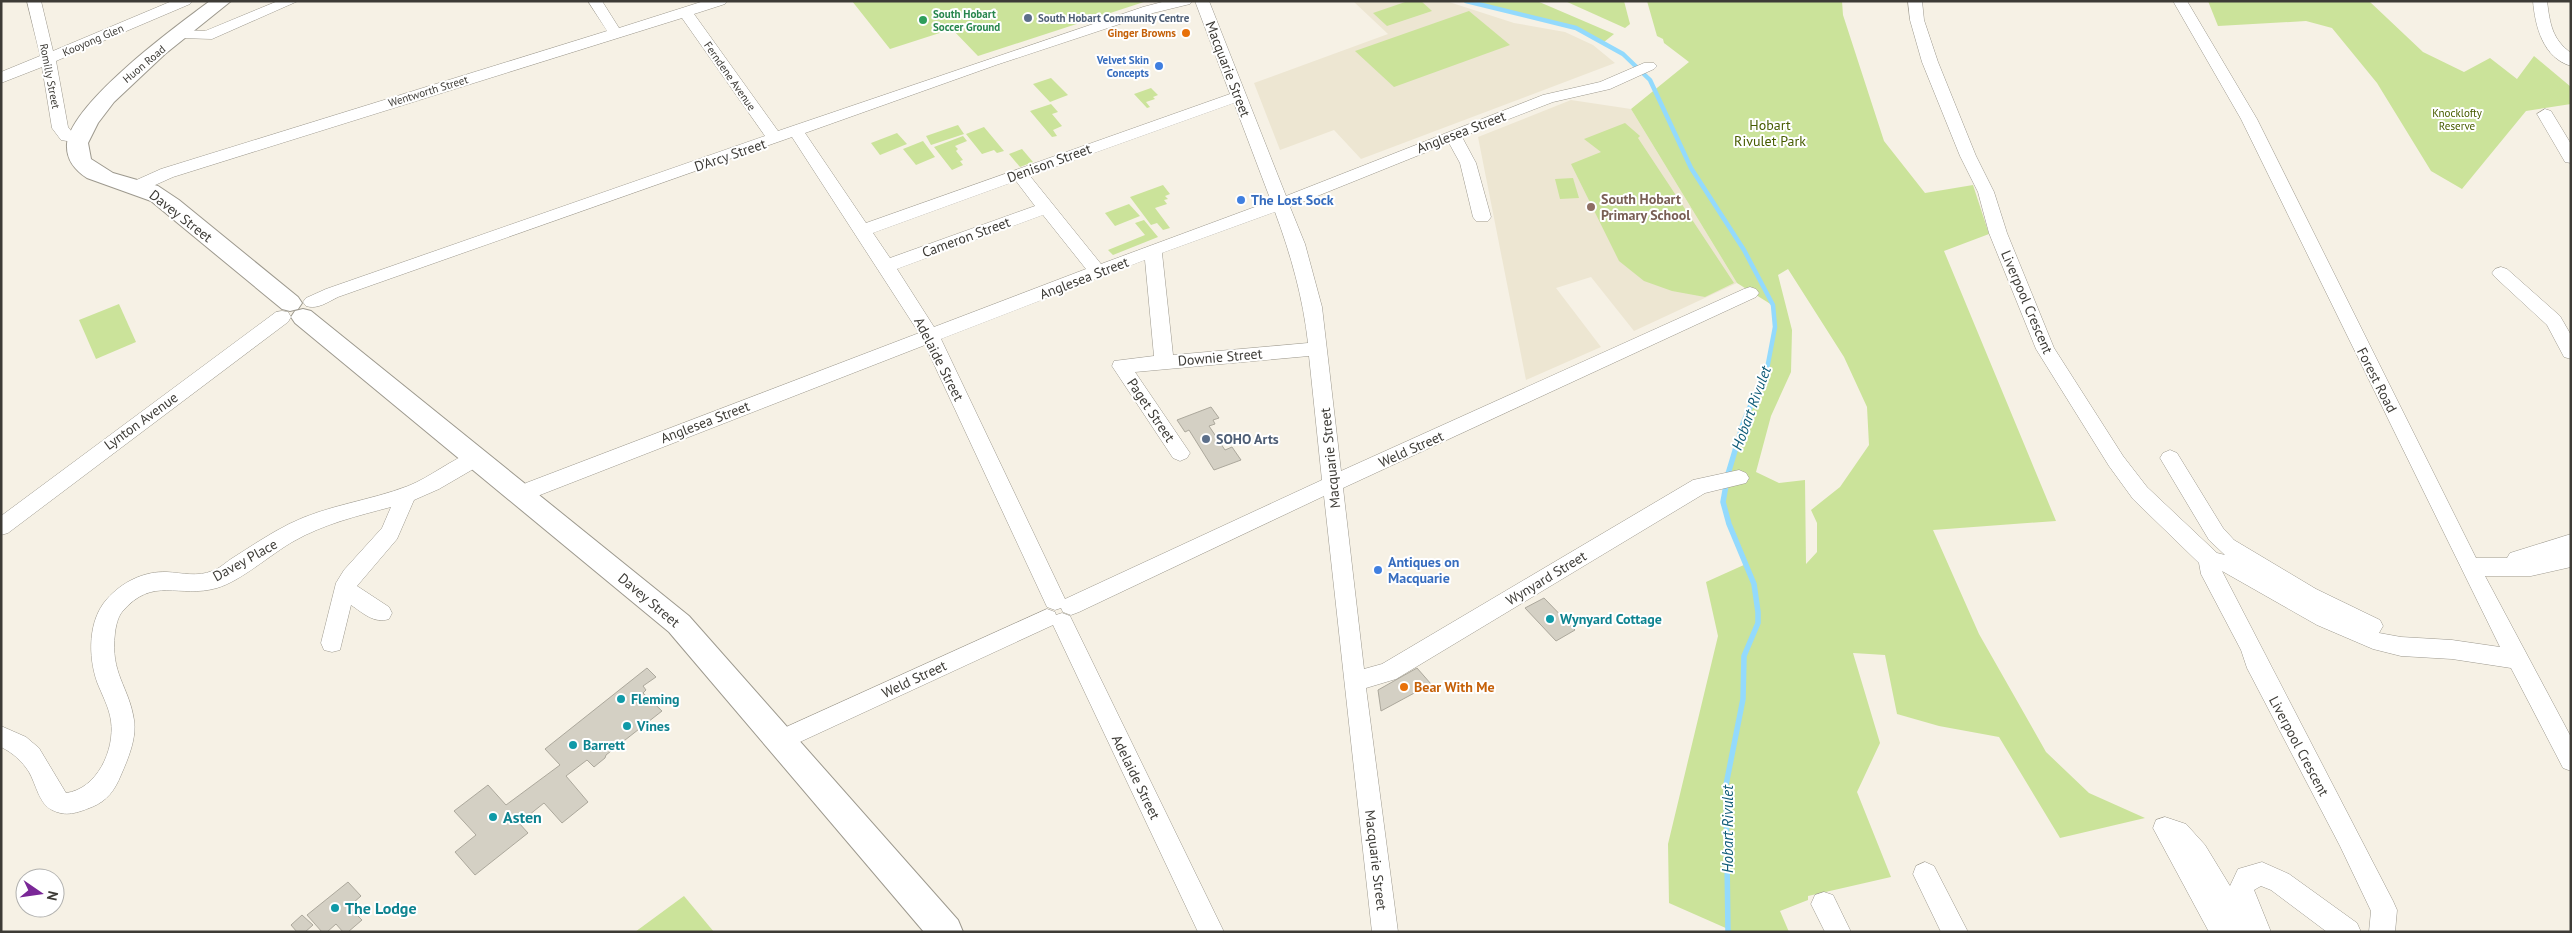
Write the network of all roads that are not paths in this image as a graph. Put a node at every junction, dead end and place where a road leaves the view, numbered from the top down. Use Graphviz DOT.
graph roads {
  1 [pos="34,1"];
  2 [pos="185,1"];
  3 [pos="222,1"];
  4 [pos="291,1"];
  5 [pos="594,1"];
  6 [pos="720,1"];
  7 [pos="1164,1"];
  8 [pos="1185,1"];
  9 [pos="1202,1"];
  10 [pos="1915,1"];
  11 [pos="2180,1"];
  12 [pos="2540,1"];
  13 [pos="1148,10"];
  14 [pos="685,12"];
  15 [pos="615,33"];
  16 [pos="180,34"];
  17 [pos="48,60"];
  18 [pos="2571,62"];
  19 [pos="1650,66"];
  20 [pos="1,78"];
  21 [pos="1238,96"];
  22 [pos="2545,114"];
  23 [pos="796,132"];
  24 [pos="1451,135"];
  25 [pos="79,138"];
  26 [pos="774,139"];
  27 [pos="2571,158"];
  28 [pos="1019,174"];
  29 [pos="138,186"];
  30 [pos="1280,204"];
  31 [pos="1046,208"];
  32 [pos="1482,217"];
  33 [pos="861,231"];
  34 [pos="1153,252"];
  35 [pos="886,266"];
  36 [pos="1098,272"];
  37 [pos="2501,273"];
  38 [pos="1750,292"];
  39 [pos="297,310"];
  40 [pos="930,336"];
  41 [pos="1318,349"];
  42 [pos="2571,352"];
  43 [pos="1164,362"];
  44 [pos="1121,366"];
  45 [pos="1180,453"];
  46 [pos="2170,458"];
  47 [pos="475,459"];
  48 [pos="1740,478"];
  49 [pos="1334,484"];
  50 [pos="406,495"];
  51 [pos="521,498"];
  52 [pos="1,526"];
  53 [pos="2571,542"];
  54 [pos="2571,558"];
  55 [pos="2211,561"];
  56 [pos="2470,567"];
  57 [pos="2503,568"];
  58 [pos="344,589"];
  59 [pos="1059,612"];
  60 [pos="381,613"];
  61 [pos="332,643"];
  62 [pos="2440,649"];
  63 [pos="2518,659"];
  64 [pos="1355,681"];
  65 [pos="1,736"];
  66 [pos="781,740"];
  67 [pos="2571,761"];
  68 [pos="1925,874"];
  69 [pos="1824,904"];
  70 [pos="946,932"];
  71 [pos="1211,932"];
  72 [pos="1385,932"];
  73 [pos="1838,932"];
  74 [pos="1955,932"];
  75 [pos="2223,932"];
  76 [pos="2244,932"];
  77 [pos="2258,932"];
  78 [pos="2348,932"];
  79 [pos="2382,932"];
  1 -- 17 [label="street, Romilly Street"];
  2 -- 17 [label="street, Kooyong Glen"];
  3 -- 16 [label="main road, Huon Road"];
  4 -- 16 [label="street"];
  5 -- 15 [label="street"];
  6 -- 14 [label="street, Wentworth Street"];
  7 -- 13 [label="street, D'Arcy Street"];
  8 -- 13 [label="street, D'Arcy Street"];
  9 -- 21 [label="street, Macquarie Street"];
  10 -- 55 [label="street, Liverpool Crescent"];
  11 -- 56 [label="street, Forest Road"];
  12 -- 18 [label="street"];
  13 -- 23 [label="street, D'Arcy Street"];
  14 -- 15 [label="street, Wentworth Street"];
  14 -- 26 [label="street, Ferndene Avenue"];
  15 -- 29 [label="street, Wentworth Street"];
  16 -- 25 [label="main road, Huon Road"];
  17 -- 20 [label="street, Kooyong Glen"];
  17 -- 25 [label="street, Romilly Street"];
  19 -- 24 [label="street, Anglesea Street"];
  21 -- 28 [label="street, Denison Street"];
  21 -- 30 [label="street, Macquarie Street"];
  22 -- 27 [label="street"];
  23 -- 26 [label="street, D'Arcy Street"];
  23 -- 33 [label="street, Adelaide Street"];
  24 -- 30 [label="street, Anglesea Street"];
  24 -- 32 [label="street"];
  25 -- 29 [label="main road, Davey Street"];
  26 -- 39 [label="street, D'Arcy Street"];
  28 -- 31 [label="street"];
  28 -- 33 [label="street, Denison Street"];
  29 -- 39 [label="main road, Davey Street"];
  30 -- 34 [label="street, Anglesea Street"];
  30 -- 41 [label="street, Macquarie Street"];
  31 -- 35 [label="street, Cameron Street"];
  31 -- 36 [label="street"];
  33 -- 35 [label="street, Adelaide Street"];
  34 -- 36 [label="street, Anglesea Street"];
  34 -- 43 [label="street"];
  35 -- 40 [label="street, Adelaide Street"];
  36 -- 40 [label="street, Anglesea Street"];
  37 -- 42 [label="street"];
  38 -- 49 [label="street, Weld Street"];
  39 -- 47 [label="main road, Davey Street"];
  39 -- 52 [label="street, Lynton Avenue"];
  40 -- 51 [label="street, Anglesea Street"];
  40 -- 59 [label="street, Adelaide Street"];
  41 -- 43 [label="street, Downie Street"];
  41 -- 49 [label="street, Macquarie Street"];
  43 -- 44 [label="street, Downie Street"];
  44 -- 45 [label="street, Paget Street"];
  46 -- 62 [label="street, Liverpool Crescent"];
  47 -- 50 [label="street, Davey Place"];
  47 -- 51 [label="main road, Davey Street"];
  48 -- 64 [label="street, Wynyard Street"];
  49 -- 59 [label="street, Weld Street"];
  49 -- 64 [label="street, Macquarie Street"];
  50 -- 58 [label="street"];
  50 -- 65 [label="street, Davey Place"];
  51 -- 66 [label="main road, Davey Street"];
  53 -- 57 [label="street"];
  54 -- 57 [label="street"];
  55 -- 62 [label="street, Liverpool Crescent"];
  55 -- 79 [label="street, Liverpool Crescent"];
  56 -- 57 [label="street"];
  56 -- 63 [label="street, Forest Road"];
  58 -- 60 [label="street"];
  58 -- 61 [label="street"];
  59 -- 66 [label="street, Weld Street"];
  59 -- 71 [label="street, Adelaide Street"];
  62 -- 63 [label="street, Liverpool Crescent"];
  63 -- 67 [label="street, Forest Road"];
  64 -- 72 [label="street, Macquarie Street"];
  66 -- 70 [label="main road, Davey Street"];
  68 -- 74 [label="street"];
  69 -- 73 [label="street"];
  75 -- 76 [label="street"];
  77 -- 78 [label="street"];
}
